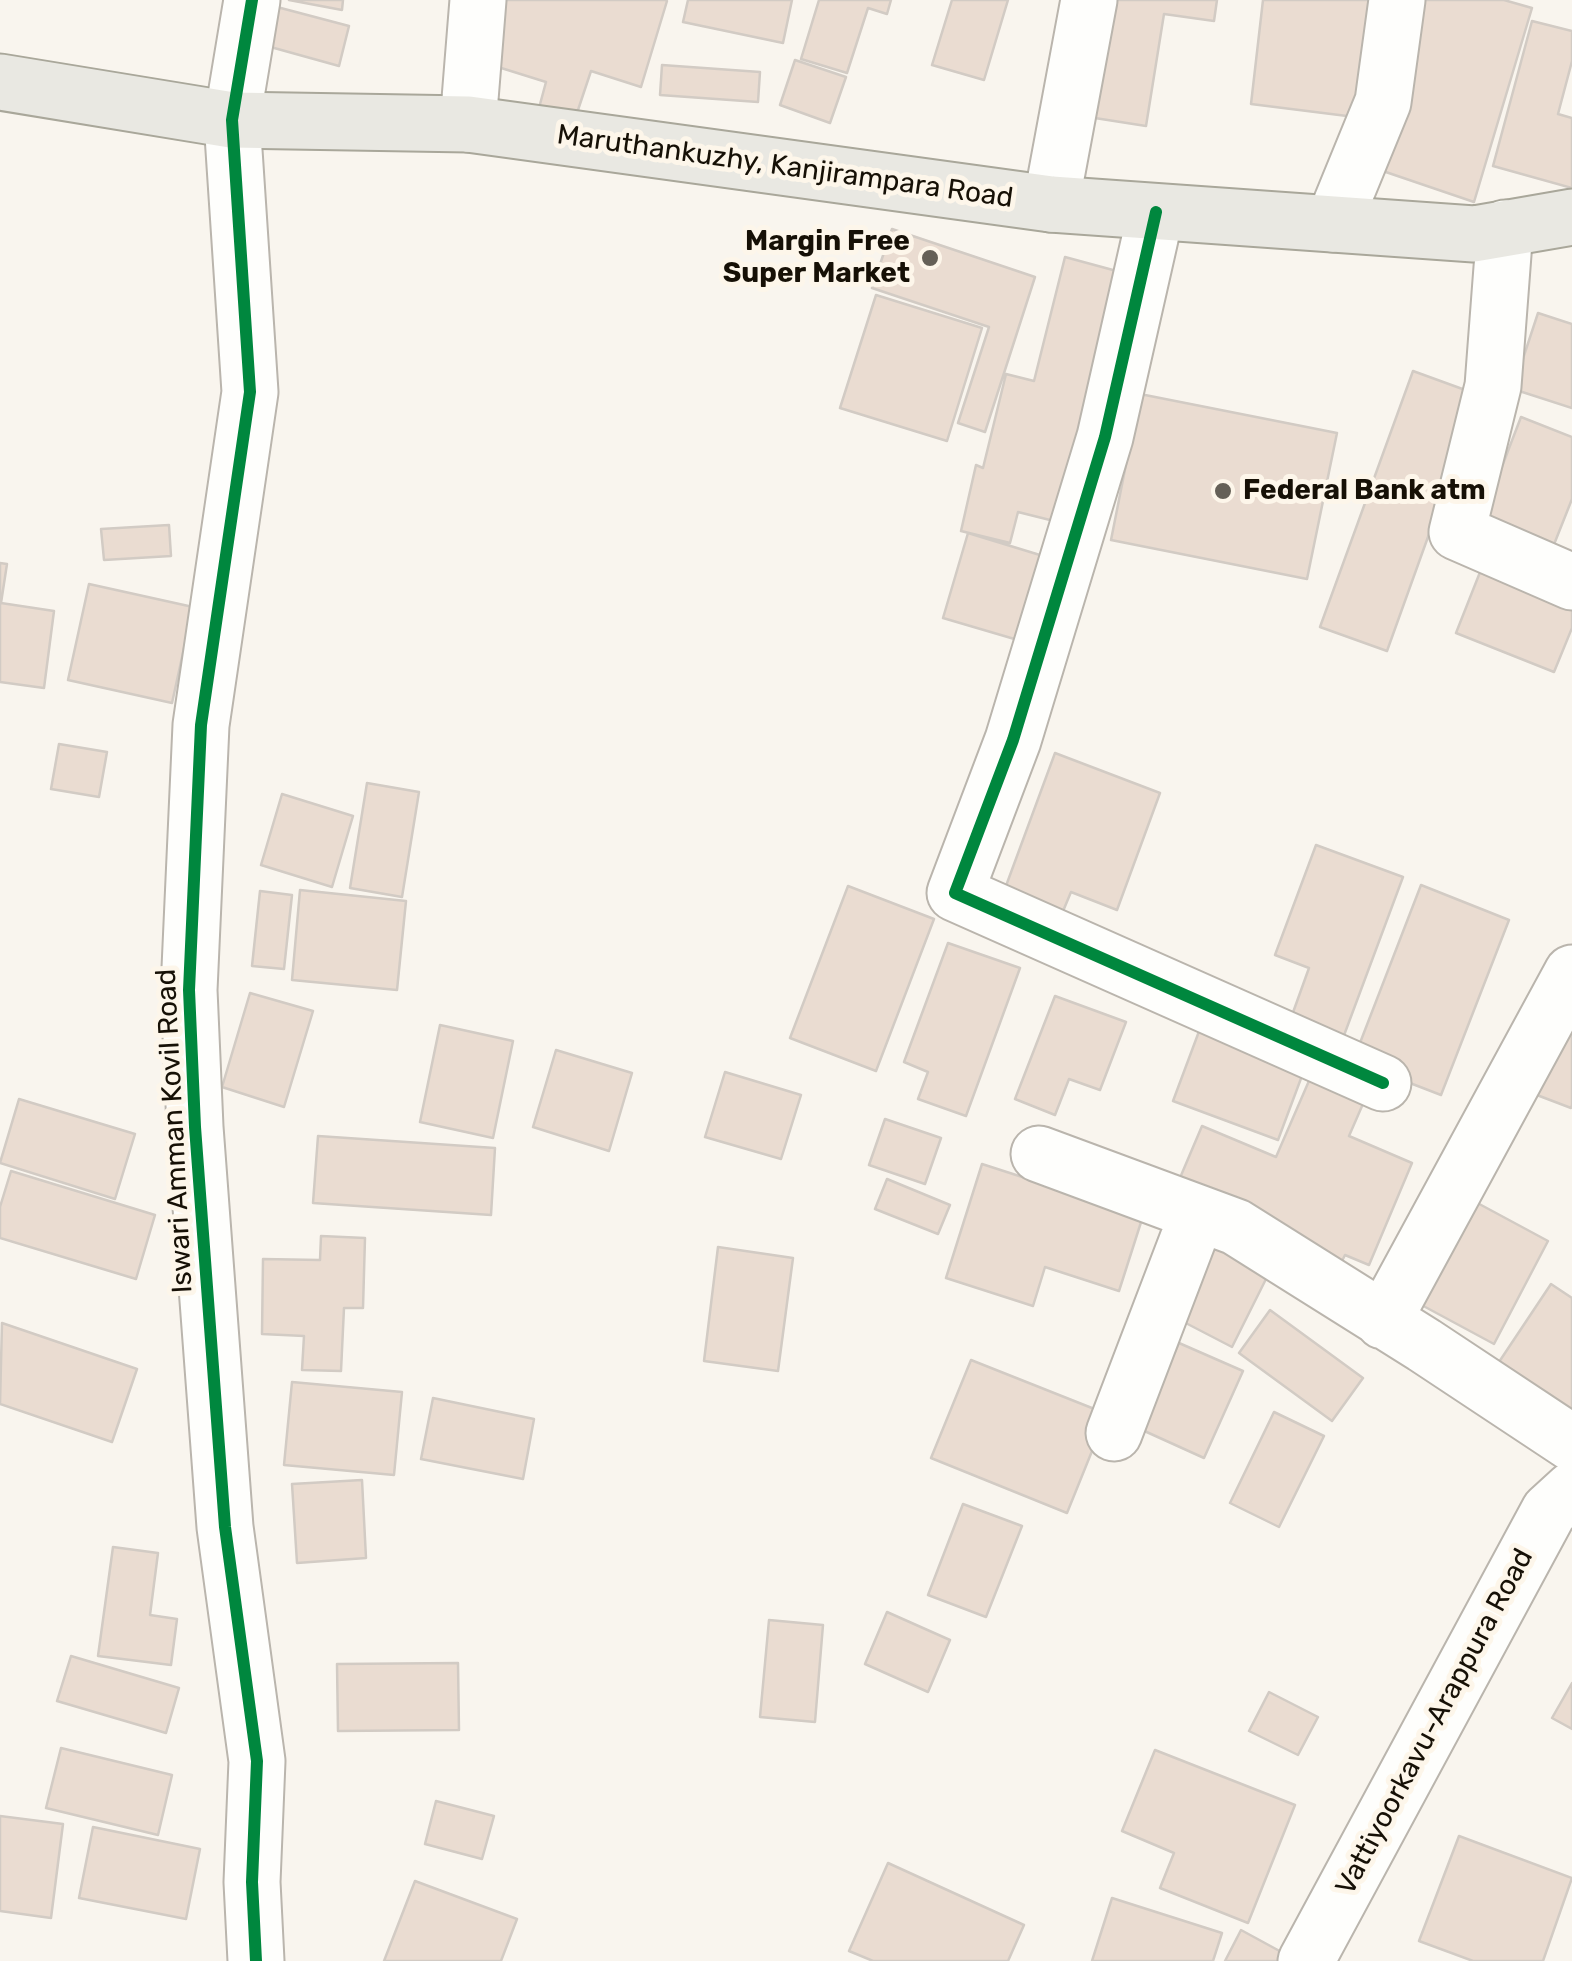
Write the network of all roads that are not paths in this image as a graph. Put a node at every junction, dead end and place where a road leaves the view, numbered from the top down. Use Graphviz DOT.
graph roads {
  1 [pos="252,0"];
  2 [pos="478,0"];
  3 [pos="1089,0"];
  4 [pos="1397,0"];
  5 [pos="0,82"];
  6 [pos="232,120"];
  7 [pos="468,124"];
  8 [pos="1051,204"];
  9 [pos="1156,212"];
  10 [pos="1572,217"];
  11 [pos="1333,224"];
  12 [pos="1505,228"];
  13 [pos="1572,582"];
  14 [pos="1572,974"];
  15 [pos="1384,1084"];
  16 [pos="1039,1154"];
  17 [pos="1198,1214"];
  18 [pos="1382,1320"];
  19 [pos="1114,1433"];
  20 [pos="1572,1444"];
  21 [pos="1572,1490"];
  22 [pos="256,1961"];
  23 [pos="1306,1961"];
  1 -- 6 [label="street, Iswari Amman Kovil Road"];
  2 -- 7 [label="street"];
  3 -- 8 [label="street"];
  4 -- 11 [label="street"];
  5 -- 6 [label="main road, Maruthankuzhy, Kanjirampara Road"];
  6 -- 7 [label="main road, Maruthankuzhy, Kanjirampara Road"];
  6 -- 22 [label="street, Iswari Amman Kovil Road"];
  7 -- 8 [label="main road, Maruthankuzhy, Kanjirampara Road"];
  8 -- 9 [label="main road, Maruthankuzhy, Kanjirampara Road"];
  9 -- 11 [label="main road, Maruthankuzhy, Kanjirampara Road"];
  9 -- 15 [label="street"];
  10 -- 12 [label="main road, Maruthankuzhy, Kanjirampara Road"];
  11 -- 12 [label="main road, Maruthankuzhy, Kanjirampara Road"];
  12 -- 13 [label="street"];
  14 -- 18 [label="street"];
  16 -- 17 [label="street"];
  17 -- 18 [label="street"];
  17 -- 19 [label="street"];
  18 -- 20 [label="street"];
  21 -- 23 [label="street, Vattiyoorkavu-Arappura Road"];
}
